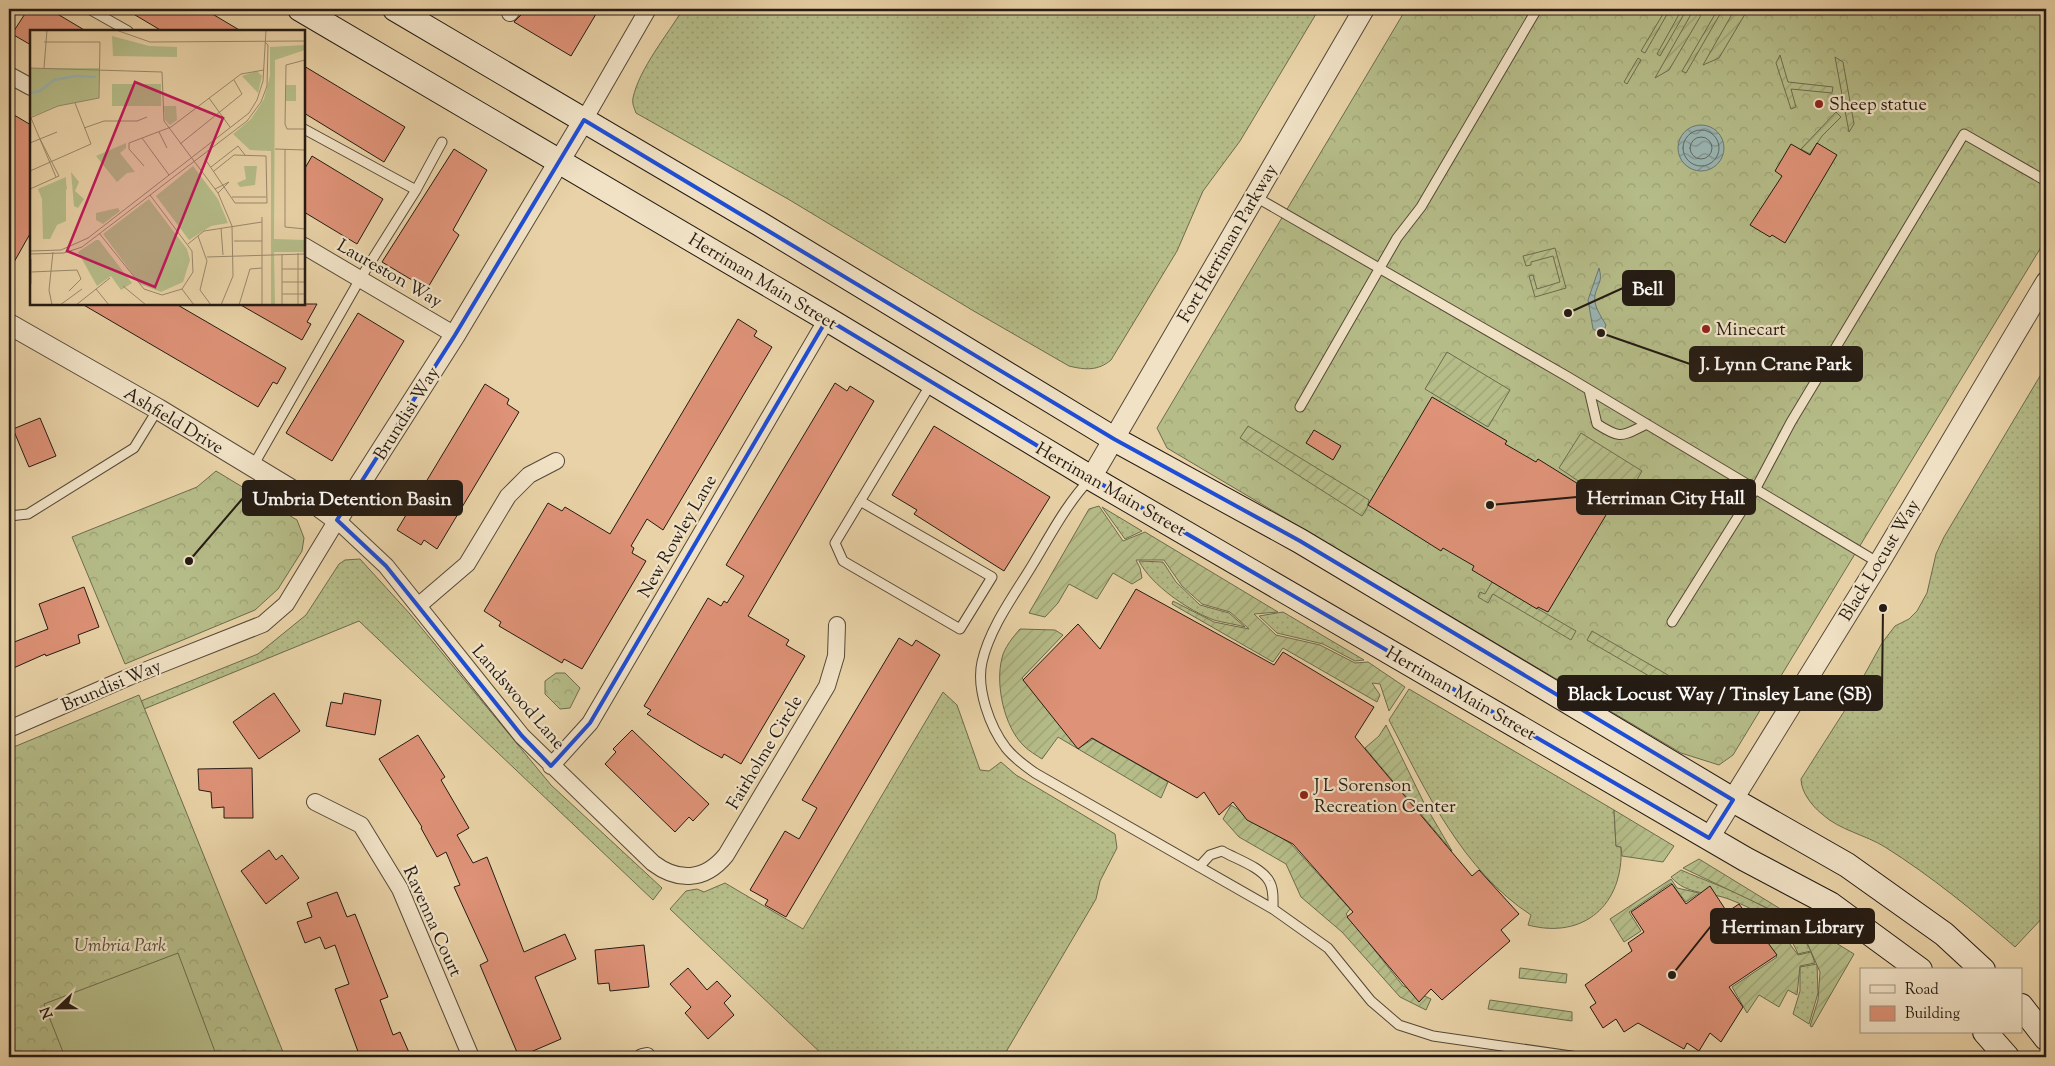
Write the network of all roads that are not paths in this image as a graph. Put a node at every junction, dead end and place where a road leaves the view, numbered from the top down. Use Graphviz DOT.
graph roads {
  1 [pos="89,9"];
  2 [pos="300,9"];
  3 [pos="395,9"];
  4 [pos="648,9"];
  5 [pos="1364,9"];
  6 [pos="1537,9"];
  7 [pos="126,30"];
  8 [pos="9,74"];
  9 [pos="30,86"];
  10 [pos="584,120"];
  11 [pos="305,130"];
  12 [pos="442,142"];
  13 [pos="560,162"];
  14 [pos="2046,182"];
  15 [pos="416,190"];
  16 [pos="1254,196"];
  17 [pos="305,247"];
  18 [pos="1380,269"];
  19 [pos="360,279"];
  20 [pos="2046,282"];
  21 [pos="827,319"];
  22 [pos="9,324"];
  23 [pos="456,335"];
  24 [pos="932,382"];
  25 [pos="1589,390"];
  26 [pos="1300,407"];
  27 [pos="158,410"];
  28 [pos="1647,424"];
  29 [pos="1114,439"];
  30 [pos="556,461"];
  31 [pos="253,467"];
  32 [pos="1091,478"];
  33 [pos="1756,488"];
  34 [pos="860,501"];
  35 [pos="9,516"];
  36 [pos="337,520"];
  37 [pos="1879,563"];
  38 [pos="418,606"];
  39 [pos="1672,622"];
  40 [pos="836,625"];
  41 [pos="9,728"];
  42 [pos="551,766"];
  43 [pos="1733,800"];
  44 [pos="315,802"];
  45 [pos="1709,838"];
  46 [pos="1199,867"];
  47 [pos="688,876"];
  48 [pos="1273,909"];
  49 [pos="1917,968"];
  50 [pos="1981,968"];
  51 [pos="2022,1007"];
  52 [pos="1987,1034"];
  53 [pos="2046,1038"];
  54 [pos="471,1057"];
  55 [pos="1578,1057"];
  56 [pos="2007,1057"];
  1 -- 7 [label="lane"];
  2 -- 13 [label="main road, Herriman Main Street"];
  3 -- 10 [label="main road"];
  4 -- 10 [label="street, Brundisi Way"];
  5 -- 16 [label="street, Fort Herriman Parkway"];
  6 -- 18 [label="lane"];
  8 -- 9 [label="street"];
  10 -- 13 [label="street, Brundisi Way"];
  10 -- 29 [label="main road"];
  11 -- 15 [label="lane"];
  12 -- 15 [label="lane"];
  13 -- 21 [label="main road, Herriman Main Street"];
  13 -- 23 [label="street, Brundisi Way"];
  14 -- 33 [label="lane"];
  15 -- 19 [label="lane"];
  16 -- 18 [label="lane"];
  16 -- 29 [label="street, Fort Herriman Parkway"];
  17 -- 19 [label="street, Laureston Way"];
  18 -- 25 [label="lane"];
  18 -- 26 [label="lane"];
  19 -- 23 [label="street, Laureston Way"];
  19 -- 31 [label="lane"];
  20 -- 37 [label="street, Black Locust Way"];
  21 -- 24 [label="main road, Herriman Main Street"];
  21 -- 42 [label="street, New Rowley Lane"];
  22 -- 27 [label="street, Ashfield Drive"];
  23 -- 36 [label="street, Brundisi Way"];
  24 -- 32 [label="main road, Herriman Main Street"];
  24 -- 34 [label="lane"];
  25 -- 28 [label="lane"];
  25 -- 28 [label="lane"];
  27 -- 31 [label="street, Ashfield Drive"];
  27 -- 35 [label="lane"];
  28 -- 33 [label="lane"];
  29 -- 32 [label="street, Fort Herriman Parkway"];
  29 -- 43 [label="main road"];
  30 -- 38 [label="street"];
  31 -- 36 [label="street, Ashfield Drive"];
  32 -- 45 [label="main road, Herriman Main Street"];
  32 -- 46 [label="lane"];
  33 -- 37 [label="lane"];
  33 -- 39 [label="lane"];
  34 -- 34 [label="lane"];
  36 -- 38 [label="street, Landswood Lane"];
  36 -- 41 [label="street, Brundisi Way"];
  37 -- 43 [label="street, Black Locust Way"];
  38 -- 42 [label="street, Landswood Lane"];
  40 -- 47 [label="street, Fairholme Circle"];
  42 -- 47 [label="street, Landswood Lane"];
  43 -- 45 [label="street, Black Locust Way"];
  43 -- 50 [label="main road"];
  44 -- 54 [label="street, Ravenna Court"];
  45 -- 49 [label="main road, Herriman Main Street"];
  46 -- 48 [label="lane"];
  46 -- 48 [label="lane"];
  48 -- 55 [label="lane"];
  51 -- 53 [label="main road"];
  52 -- 56 [label="main road"];
}
